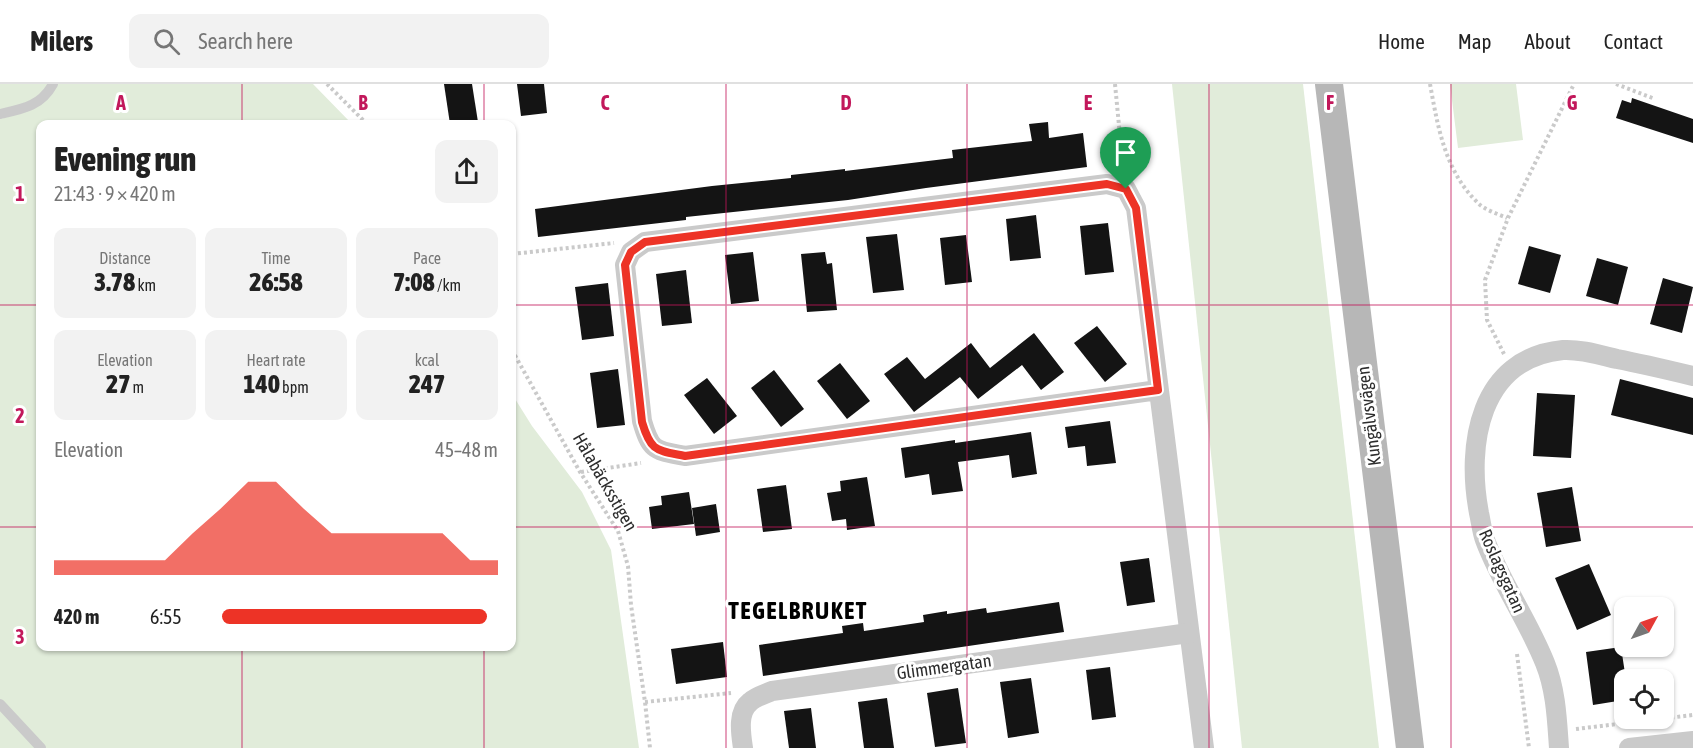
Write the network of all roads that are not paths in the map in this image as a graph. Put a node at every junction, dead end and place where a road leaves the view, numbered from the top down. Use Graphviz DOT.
graph roads {
  1 [pos="53,84"];
  2 [pos="1329,84"];
  3 [pos="0,114"];
  4 [pos="1693,376"];
  5 [pos="1158,390"];
  6 [pos="1190,633"];
  7 [pos="0,704"];
  8 [pos="1558,739"];
  9 [pos="1693,741"];
  10 [pos="41,748"];
  11 [pos="743,748"];
  12 [pos="1204,748"];
  13 [pos="1410,748"];
  14 [pos="1629,748"];
  1 -- 3 [label="lane"];
  2 -- 13 [label="main road, Kungälvsvägen"];
  4 -- 8 [label="street, Roslagsgatan"];
  5 -- 5 [label="street"];
  5 -- 6 [label="street"];
  6 -- 11 [label="street, Glimmergatan"];
  6 -- 12 [label="street"];
  7 -- 10 [label="lane"];
  9 -- 14 [label="street"];
}
